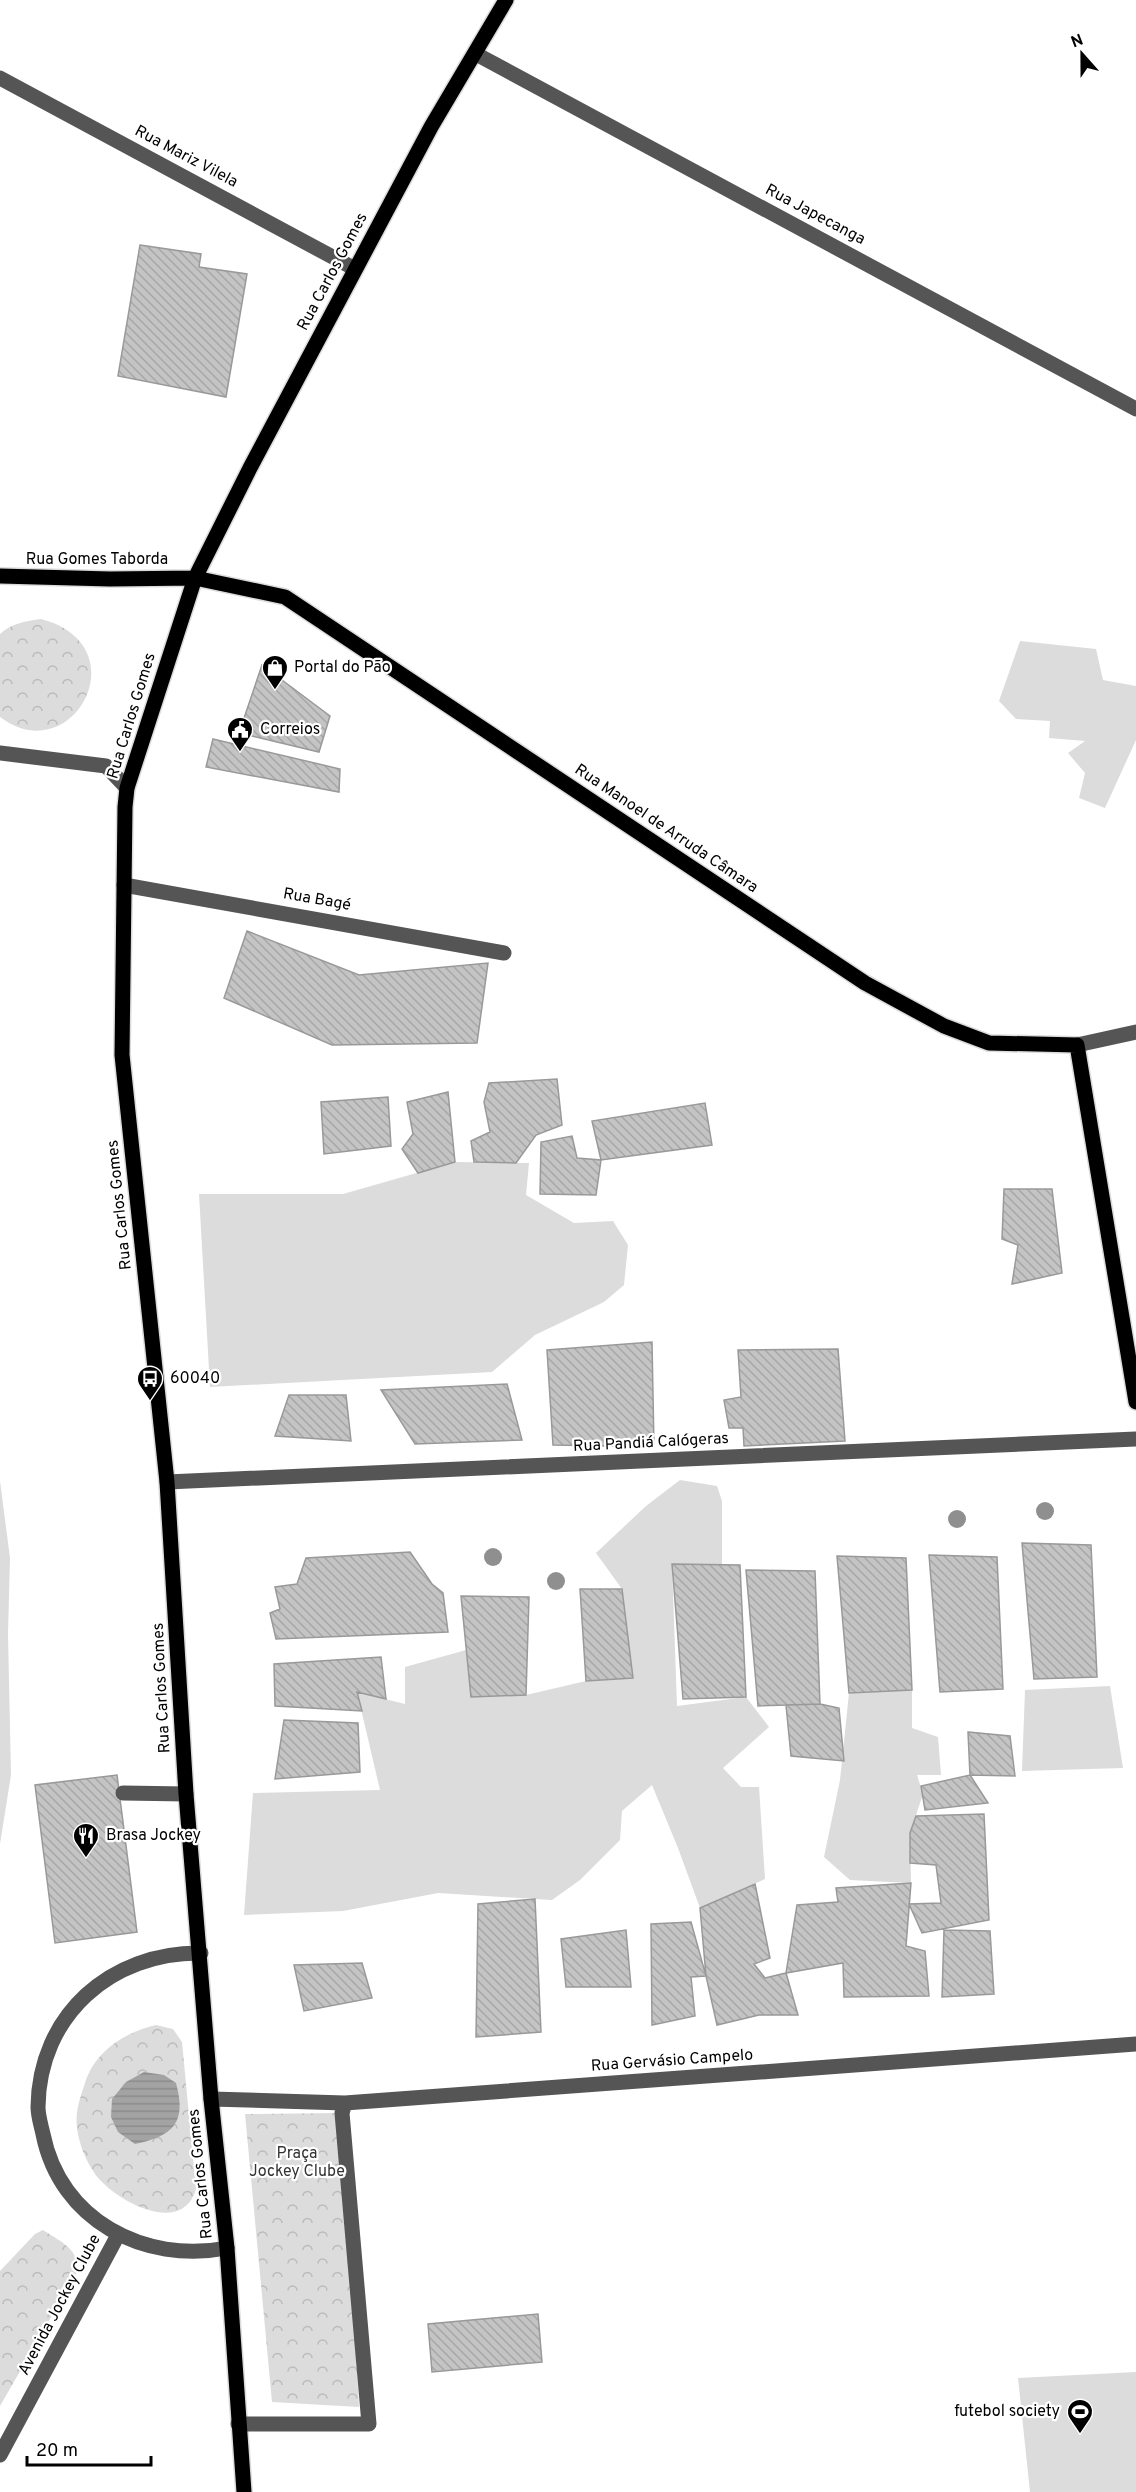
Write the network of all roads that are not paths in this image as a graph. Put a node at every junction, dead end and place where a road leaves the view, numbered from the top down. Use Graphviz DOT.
graph roads {
  1 [pos="506,0"];
  2 [pos="476,54"];
  3 [pos="0,78"];
  4 [pos="355,268"];
  5 [pos="1136,409"];
  6 [pos="0,576"];
  7 [pos="195,578"];
  8 [pos="0,753"];
  9 [pos="128,788"];
  10 [pos="124,885"];
  11 [pos="504,953"];
  12 [pos="1136,1032"];
  13 [pos="1077,1046"];
  14 [pos="1136,1402"];
  15 [pos="1136,1439"];
  16 [pos="167,1482"];
  17 [pos="123,1793"];
  18 [pos="186,1794"];
  19 [pos="201,1953"];
  20 [pos="1136,2044"];
  21 [pos="211,2099"];
  22 [pos="345,2103"];
  23 [pos="118,2235"];
  24 [pos="227,2248"];
  25 [pos="238,2424"];
  26 [pos="0,2455"];
  27 [pos="244,2492"];
  1 -- 2 [label="main road, Rua Carlos Gomes"];
  2 -- 4 [label="main road, Rua Carlos Gomes"];
  2 -- 5 [label="street, Rua Japecanga"];
  3 -- 4 [label="street, Rua Mariz Vilela"];
  4 -- 7 [label="main road, Rua Carlos Gomes"];
  6 -- 7 [label="main road, Rua Gomes Taborda"];
  7 -- 9 [label="main road, Rua Carlos Gomes"];
  7 -- 13 [label="main road, Rua Manoel de Arruda Câmara"];
  8 -- 9 [label="street"];
  9 -- 10 [label="main road, Rua Carlos Gomes"];
  10 -- 11 [label="street, Rua Bagé"];
  10 -- 16 [label="main road, Rua Carlos Gomes"];
  12 -- 13 [label="street, Rua Manoel de Arruda Câmara"];
  13 -- 14 [label="main road"];
  15 -- 16 [label="street, Rua Pandiá Calógeras"];
  16 -- 18 [label="main road, Rua Carlos Gomes"];
  17 -- 18 [label="street"];
  18 -- 19 [label="main road, Rua Carlos Gomes"];
  19 -- 21 [label="main road, Rua Carlos Gomes"];
  19 -- 23 [label="street"];
  20 -- 22 [label="street, Rua Gervásio Campelo"];
  21 -- 22 [label="street, Rua Gervásio Campelo"];
  21 -- 24 [label="main road, Rua Carlos Gomes"];
  22 -- 25 [label="street"];
  23 -- 24 [label="street"];
  23 -- 26 [label="street, Avenida Jockey Clube"];
  24 -- 25 [label="main road, Rua Carlos Gomes"];
  25 -- 27 [label="main road, Rua Carlos Gomes"];
}
